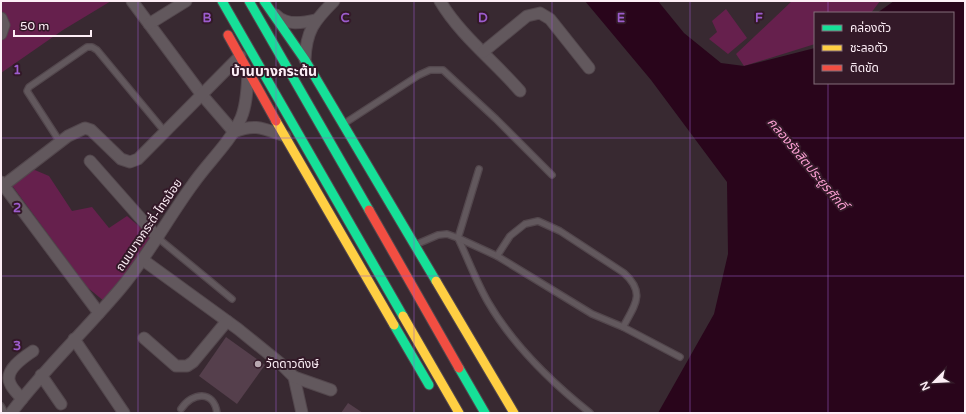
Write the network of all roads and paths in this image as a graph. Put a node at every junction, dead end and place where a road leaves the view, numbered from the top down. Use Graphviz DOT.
graph roads {
  1 [pos="132,1"];
  2 [pos="186,1"];
  3 [pos="222,1"];
  4 [pos="249,1"];
  5 [pos="334,1"];
  6 [pos="440,1"];
  7 [pos="265,3"];
  8 [pos="1,18"];
  9 [pos="315,20"];
  10 [pos="149,24"];
  11 [pos="225,29"];
  12 [pos="1,34"];
  13 [pos="483,52"];
  14 [pos="240,56"];
  15 [pos="305,60"];
  16 [pos="589,68"];
  17 [pos="248,73"];
  18 [pos="520,91"];
  19 [pos="202,95"];
  20 [pos="343,125"];
  21 [pos="165,132"];
  22 [pos="234,132"];
  23 [pos="285,136"];
  24 [pos="61,143"];
  25 [pos="90,161"];
  26 [pos="479,169"];
  27 [pos="552,175"];
  28 [pos="2,184"];
  29 [pos="158,238"];
  30 [pos="458,238"];
  31 [pos="414,245"];
  32 [pos="497,256"];
  33 [pos="143,260"];
  34 [pos="232,299"];
  35 [pos="99,313"];
  36 [pos="227,321"];
  37 [pos="623,327"];
  38 [pos="144,338"];
  39 [pos="74,339"];
  40 [pos="33,351"];
  41 [pos="680,357"];
  42 [pos="41,375"];
  43 [pos="294,377"];
  44 [pos="331,390"];
  45 [pos="433,393"];
  46 [pos="22,399"];
  47 [pos="61,404"];
  48 [pos="1,406"];
  49 [pos="181,409"];
  50 [pos="5,413"];
  51 [pos="11,413"];
  52 [pos="124,413"];
  53 [pos="217,413"];
  54 [pos="302,413"];
  55 [pos="459,413"];
  56 [pos="485,413"];
  57 [pos="514,413"];
  58 [pos="590,413"];
  1 -- 10 [label="street"];
  2 -- 10 [label="street"];
  3 -- 55 [label="main road"];
  4 -- 56 [label="main road"];
  5 -- 9 [label="street"];
  6 -- 13 [label="street"];
  7 -- 9 [label="street"];
  7 -- 15 [label="main road"];
  8 -- 12 [label="street"];
  9 -- 15 [label="street"];
  10 -- 19 [label="street"];
  11 -- 14 [label="main road"];
  13 -- 16 [label="street"];
  13 -- 18 [label="street"];
  14 -- 17 [label="main road"];
  14 -- 19 [label="street"];
  15 -- 20 [label="main road"];
  17 -- 22 [label="street, ถนนบางกระดี่-ไทรน้อย"];
  17 -- 23 [label="main road"];
  19 -- 21 [label="street"];
  19 -- 22 [label="street"];
  20 -- 27 [label="lane"];
  20 -- 31 [label="main road"];
  21 -- 24 [label="street"];
  21 -- 24 [label="lane"];
  22 -- 23 [label="street"];
  22 -- 29 [label="street, ถนนบางกระดี่-ไทรน้อย"];
  23 -- 45 [label="main road"];
  24 -- 28 [label="street"];
  25 -- 29 [label="street"];
  26 -- 30 [label="lane"];
  28 -- 35 [label="street"];
  29 -- 33 [label="street, ถนนบางกระดี่-ไทรน้อย"];
  29 -- 34 [label="lane"];
  30 -- 31 [label="lane"];
  30 -- 32 [label="lane"];
  30 -- 58 [label="lane"];
  31 -- 57 [label="main road"];
  32 -- 37 [label="lane"];
  32 -- 37 [label="lane"];
  33 -- 35 [label="street, ถนนบางกระดี่-ไทรน้อย"];
  33 -- 36 [label="street"];
  35 -- 39 [label="street, ถนนบางกระดี่-ไทรน้อย"];
  36 -- 38 [label="street"];
  36 -- 43 [label="street"];
  37 -- 41 [label="lane"];
  39 -- 42 [label="street, ถนนบางกระดี่-ไทรน้อย"];
  39 -- 52 [label="street"];
  40 -- 46 [label="street"];
  42 -- 46 [label="street, ถนนบางกระดี่-ไทรน้อย"];
  42 -- 47 [label="street"];
  43 -- 44 [label="street"];
  43 -- 54 [label="street"];
  46 -- 51 [label="street, ถนนบางกระดี่-ไทรน้อย"];
  48 -- 50 [label="lane"];
  49 -- 53 [label="lane"];
}
